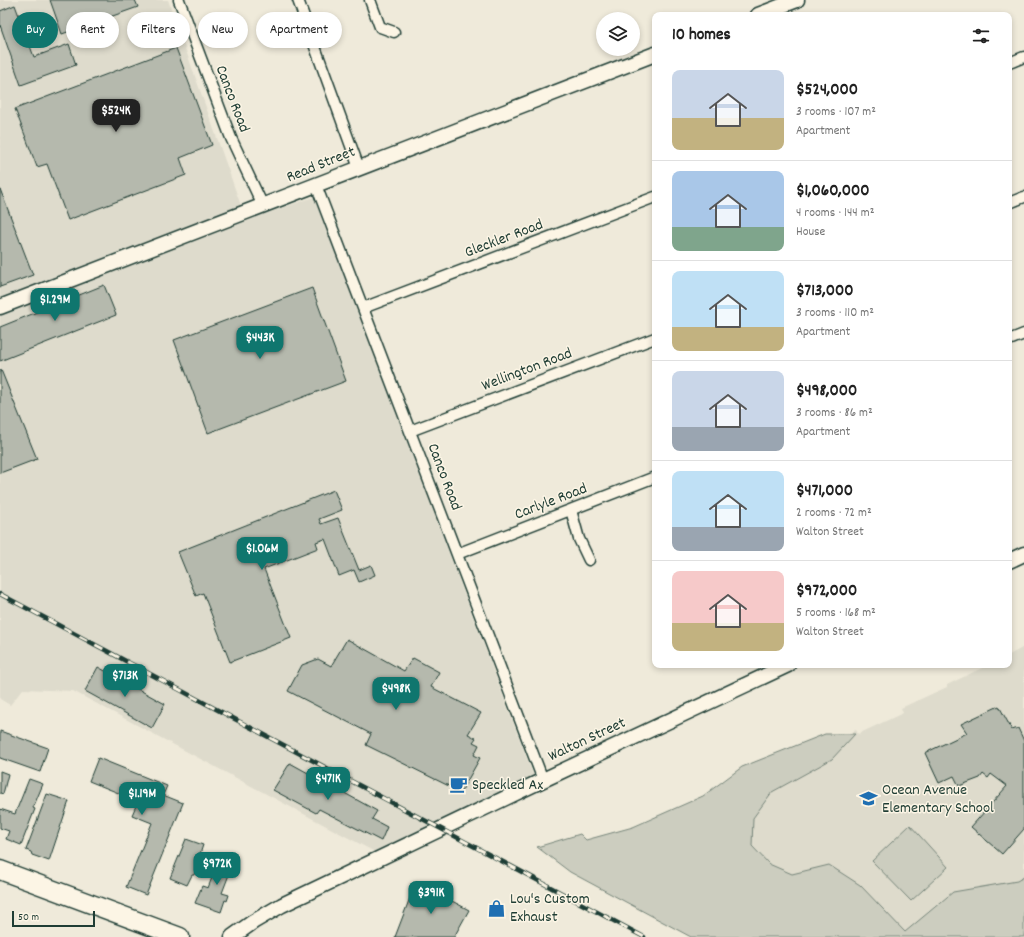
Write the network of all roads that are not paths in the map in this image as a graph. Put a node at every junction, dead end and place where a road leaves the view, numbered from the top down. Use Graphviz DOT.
graph roads {
  1 [pos="179,0"];
  2 [pos="298,0"];
  3 [pos="370,0"];
  4 [pos="797,0"];
  5 [pos="766,12"];
  6 [pos="394,32"];
  7 [pos="652,55"];
  8 [pos="1024,57"];
  9 [pos="1012,62"];
  10 [pos="359,168"];
  11 [pos="316,185"];
  12 [pos="1024,197"];
  13 [pos="652,198"];
  14 [pos="1012,202"];
  15 [pos="263,206"];
  16 [pos="0,307"];
  17 [pos="363,308"];
  18 [pos="1024,334"];
  19 [pos="652,339"];
  20 [pos="1012,339"];
  21 [pos="410,431"];
  22 [pos="652,478"];
  23 [pos="570,510"];
  24 [pos="457,554"];
  25 [pos="1024,554"];
  26 [pos="589,560"];
  27 [pos="1012,560"];
  28 [pos="782,668"];
  29 [pos="543,780"];
  30 [pos="0,870"];
  31 [pos="180,937"];
  32 [pos="232,937"];
  1 -- 15 [label="street, Canco Road"];
  2 -- 10 [label="street"];
  3 -- 6 [label="street"];
  4 -- 5 [label="street"];
  7 -- 10 [label="street, Read Street"];
  8 -- 9 [label="street"];
  10 -- 11 [label="street, Read Street"];
  11 -- 15 [label="street, Read Street"];
  11 -- 17 [label="street, Canco Road"];
  12 -- 14 [label="street"];
  13 -- 17 [label="street, Gleckler Road"];
  15 -- 16 [label="street, Read Street"];
  17 -- 21 [label="street, Canco Road"];
  18 -- 20 [label="street"];
  19 -- 21 [label="street, Wellington Road"];
  21 -- 24 [label="street, Canco Road"];
  22 -- 23 [label="street, Carlyle Road"];
  23 -- 24 [label="street, Carlyle Road"];
  23 -- 26 [label="street"];
  24 -- 29 [label="street, Canco Road"];
  25 -- 27 [label="street"];
  28 -- 29 [label="street, Walton Street"];
  29 -- 32 [label="street, Walton Street"];
  30 -- 31 [label="highway"];
}
